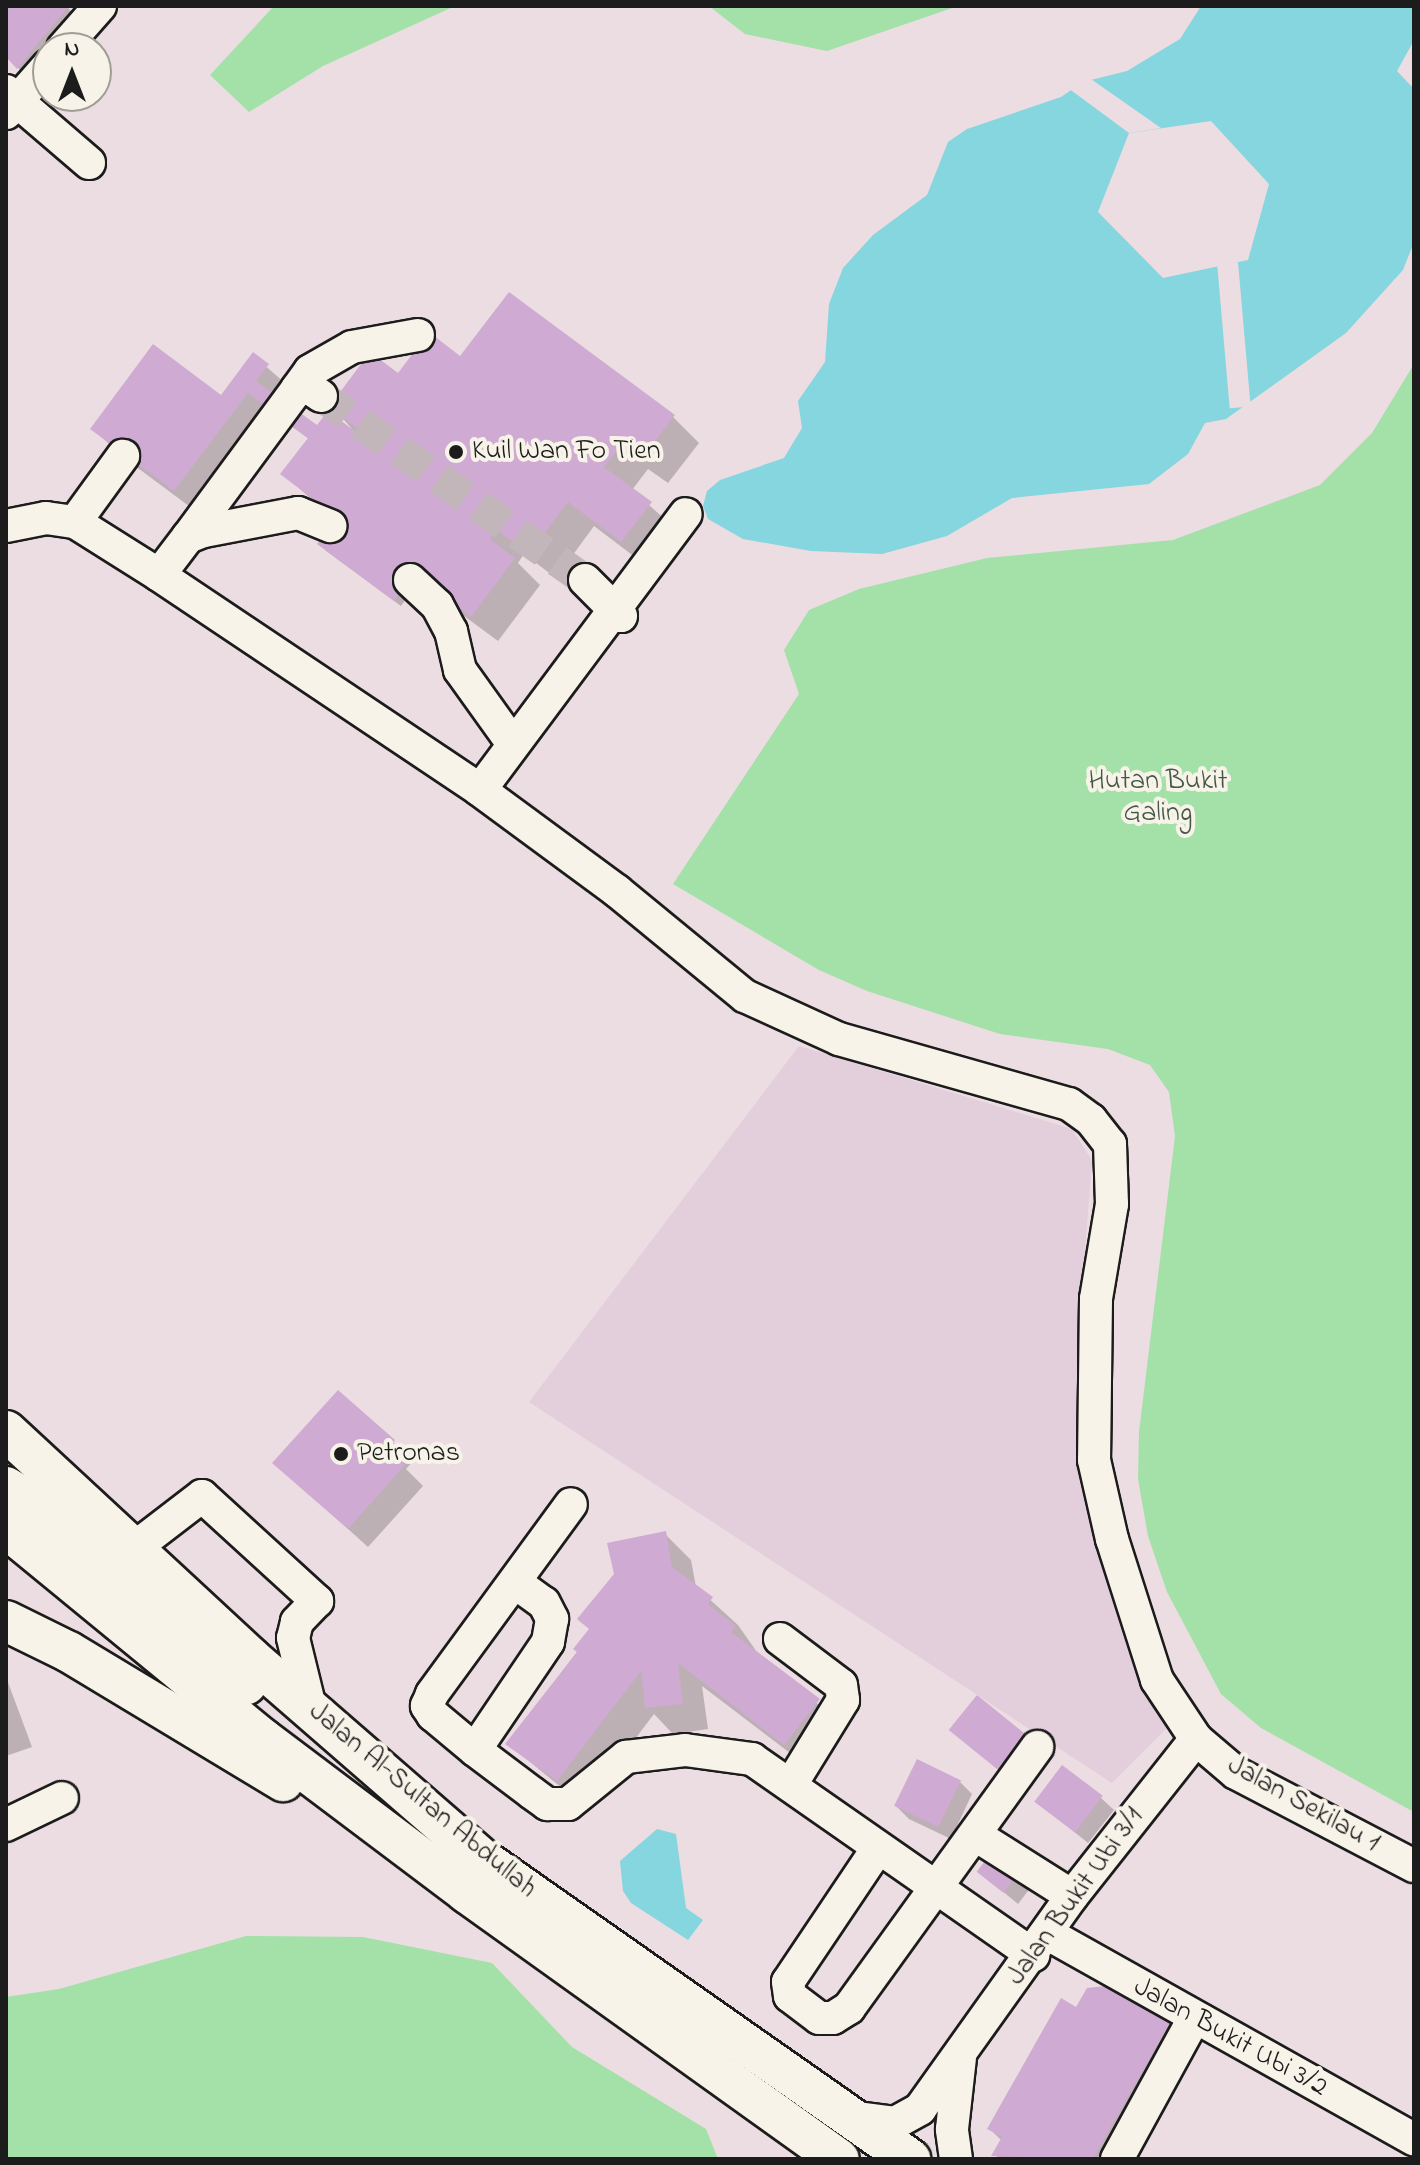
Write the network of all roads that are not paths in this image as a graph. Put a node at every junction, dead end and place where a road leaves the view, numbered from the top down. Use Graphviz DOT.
graph roads {
  1 [pos="100,6"];
  2 [pos="77,32"];
  3 [pos="32,81"];
  4 [pos="10,102"];
  5 [pos="89,163"];
  6 [pos="418,335"];
  7 [pos="123,456"];
  8 [pos="686,514"];
  9 [pos="75,522"];
  10 [pos="6,526"];
  11 [pos="330,526"];
  12 [pos="188,537"];
  13 [pos="159,575"];
  14 [pos="410,580"];
  15 [pos="585,580"];
  16 [pos="618,613"];
  17 [pos="513,744"];
  18 [pos="480,790"];
  19 [pos="6,1431"];
  20 [pos="6,1487"];
  21 [pos="571,1504"];
  22 [pos="6,1528"];
  23 [pos="133,1549"];
  24 [pos="516,1583"];
  25 [pos="6,1621"];
  26 [pos="780,1639"];
  27 [pos="310,1707"];
  28 [pos="1196,1739"];
  29 [pos="1037,1747"];
  30 [pos="475,1750"];
  31 [pos="792,1783"];
  32 [pos="62,1798"];
  33 [pos="6,1825"];
  34 [pos="977,1836"];
  35 [pos="878,1848"];
  36 [pos="1414,1866"];
  37 [pos="475,1876"];
  38 [pos="935,1888"];
  39 [pos="1072,1896"];
  40 [pos="1040,1944"];
  41 [pos="1193,2020"];
  42 [pos="960,2058"];
  43 [pos="843,2116"];
  44 [pos="1414,2139"];
  45 [pos="839,2159"];
  46 [pos="910,2159"];
  47 [pos="956,2159"];
  48 [pos="1117,2159"];
  49 [pos="1401,2159"];
  1 -- 2 [label="street"];
  3 -- 4 [label="street"];
  4 -- 5 [label="street"];
  6 -- 12 [label="street"];
  7 -- 9 [label="street"];
  8 -- 16 [label="street"];
  9 -- 10 [label="street"];
  9 -- 13 [label="street, Jalan Sekilau 1"];
  11 -- 12 [label="street"];
  12 -- 13 [label="street"];
  13 -- 18 [label="street, Jalan Sekilau 1"];
  14 -- 17 [label="street"];
  15 -- 16 [label="street"];
  16 -- 17 [label="street"];
  17 -- 18 [label="street"];
  18 -- 28 [label="street, Jalan Sekilau 1"];
  19 -- 23 [label="main road, Jalan Al-Sultan Abdullah"];
  20 -- 37 [label="main road"];
  21 -- 24 [label="street"];
  22 -- 37 [label="main road, Jalan Al-Sultan Abdullah"];
  23 -- 27 [label="main road, Jalan Al-Sultan Abdullah"];
  23 -- 27 [label="street"];
  24 -- 30 [label="street"];
  24 -- 30 [label="street"];
  25 -- 37 [label="main road"];
  26 -- 31 [label="street"];
  27 -- 37 [label="main road, Jalan Al-Sultan Abdullah"];
  28 -- 36 [label="street, Jalan Sekilau 1"];
  28 -- 39 [label="street, Jalan Bukit Ubi 3/1"];
  29 -- 34 [label="street"];
  30 -- 31 [label="street, Jalan Bukit Ubi 3/2"];
  31 -- 35 [label="street, Jalan Bukit Ubi 3/2"];
  32 -- 33 [label="street"];
  34 -- 38 [label="street"];
  34 -- 39 [label="street"];
  35 -- 38 [label="street, Jalan Bukit Ubi 3/2"];
  35 -- 38 [label="street"];
  37 -- 43 [label="main road, Jalan Al-Sultan Abdullah"];
  37 -- 45 [label="main road, Jalan Al-Sultan Abdullah"];
  38 -- 40 [label="street, Jalan Bukit Ubi 3/2"];
  39 -- 40 [label="street, Jalan Bukit Ubi 3/1"];
  40 -- 41 [label="street, Jalan Bukit Ubi 3/2"];
  40 -- 42 [label="street, Jalan Bukit Ubi 3/1"];
  41 -- 44 [label="street, Jalan Bukit Ubi 3/2"];
  41 -- 48 [label="street"];
  42 -- 43 [label="street, Jalan Bukit Ubi 3/1"];
  42 -- 47 [label="street"];
  43 -- 46 [label="main road, Jalan Al-Sultan Abdullah"];
  44 -- 49 [label="street"];
}
